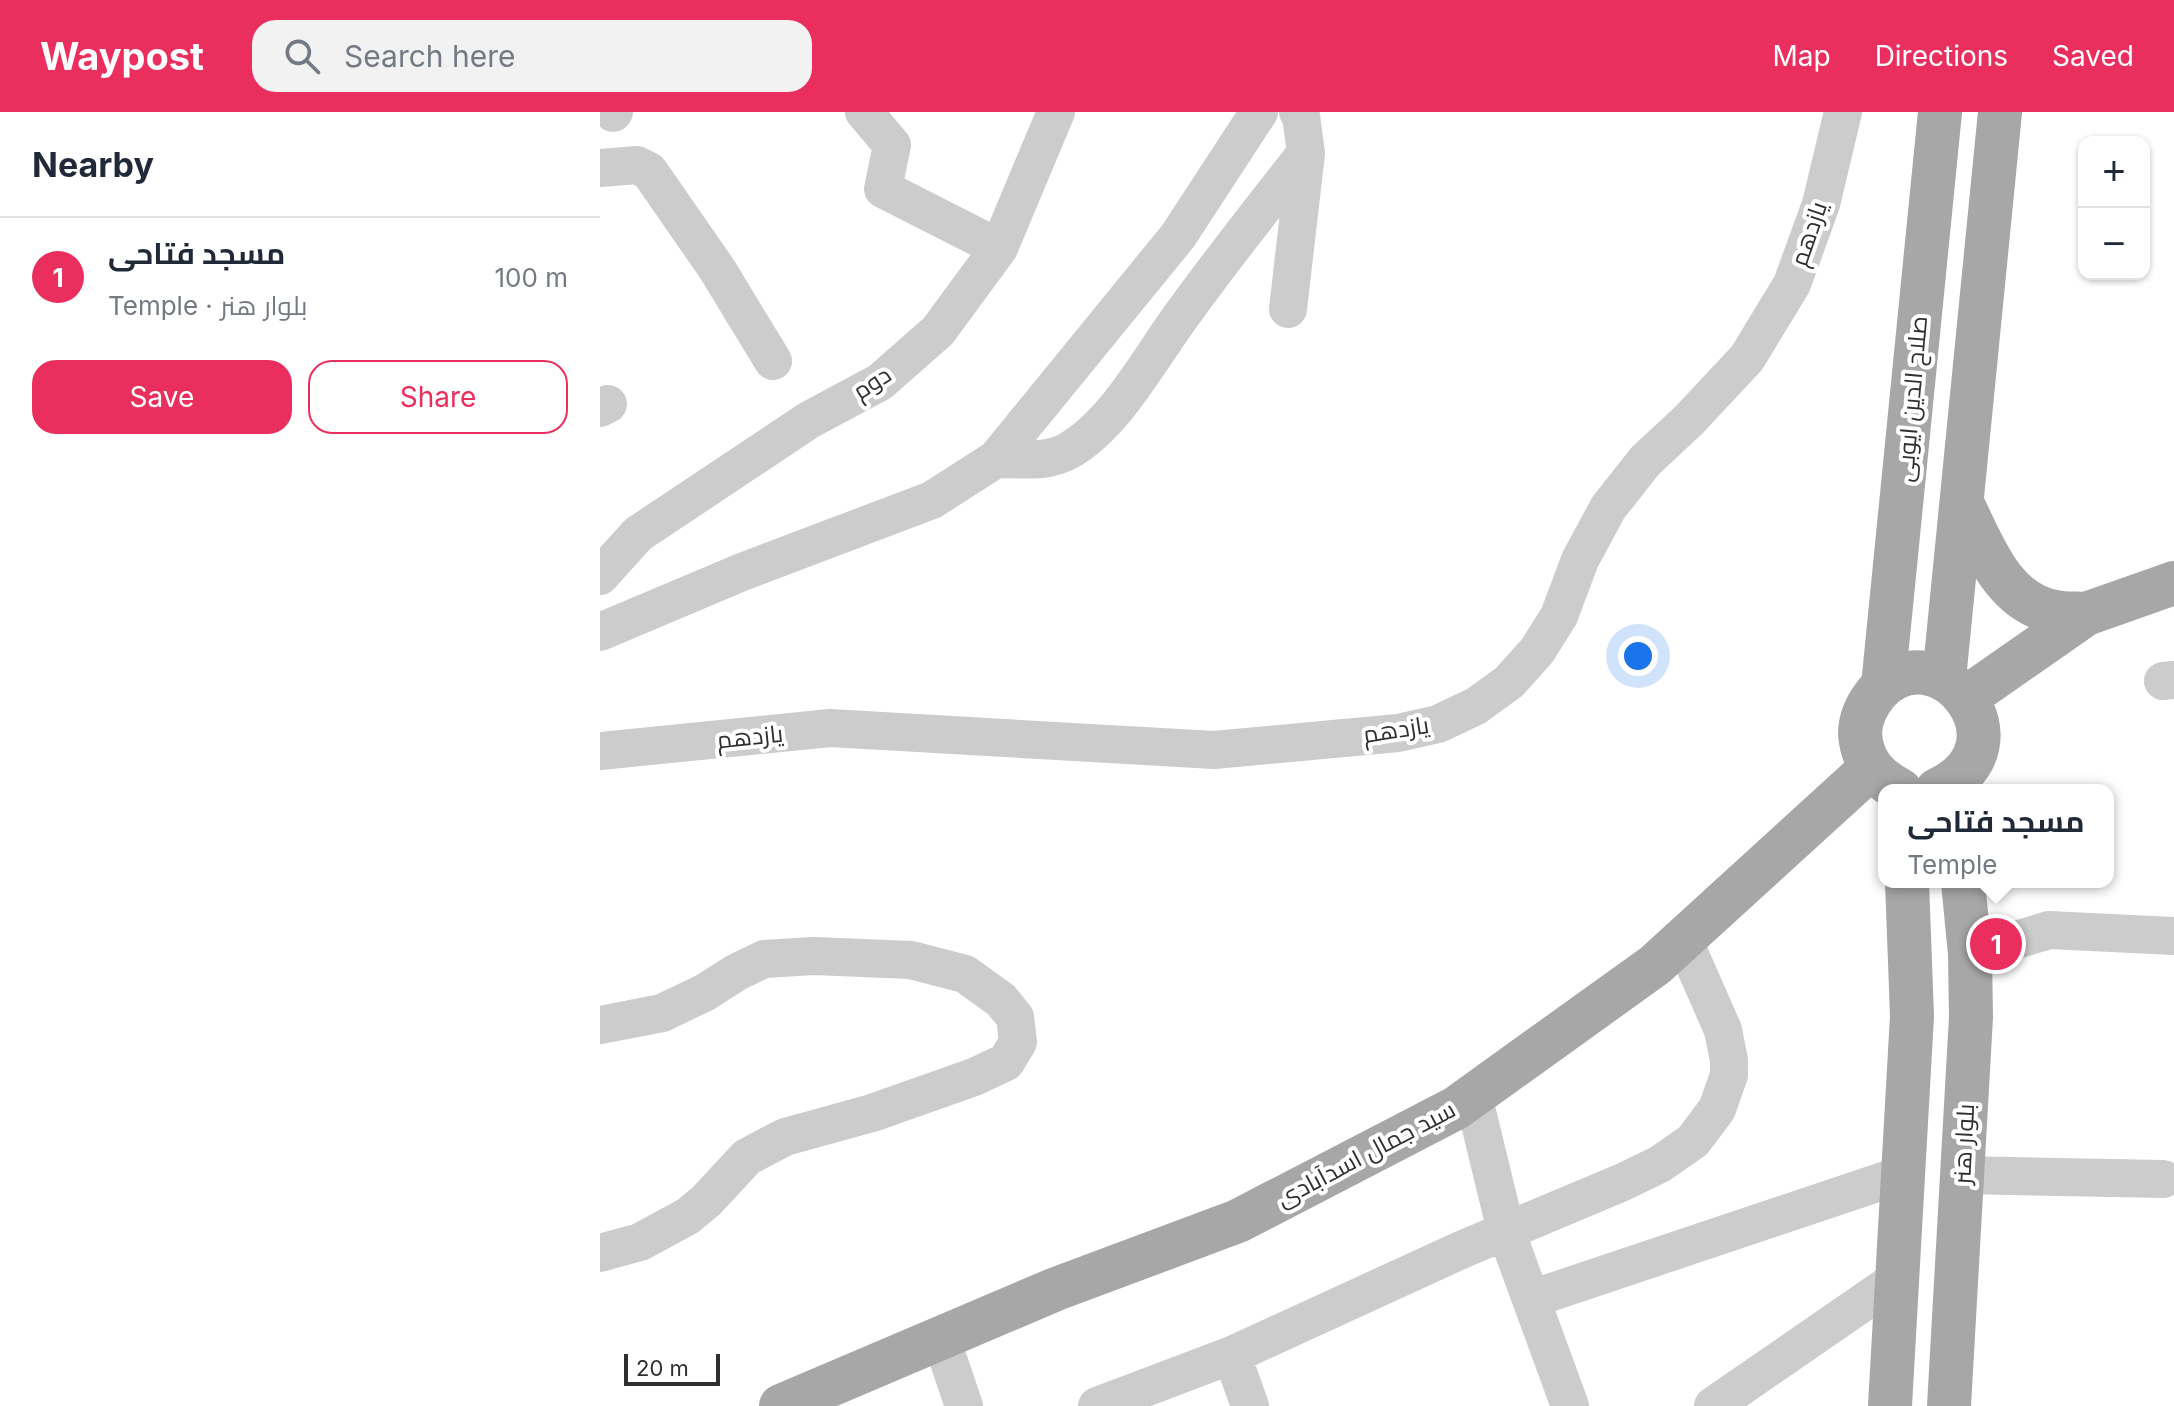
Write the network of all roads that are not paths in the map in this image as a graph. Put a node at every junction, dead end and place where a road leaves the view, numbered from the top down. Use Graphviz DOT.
graph roads {
  1 [pos="864,112"];
  2 [pos="1056,112"];
  3 [pos="1259,112"];
  4 [pos="1298,112"];
  5 [pos="1843,112"];
  6 [pos="1940,112"];
  7 [pos="2000,112"];
  8 [pos="1306,153"];
  9 [pos="600,168"];
  10 [pos="999,248"];
  11 [pos="1288,309"];
  12 [pos="773,361"];
  13 [pos="996,459"];
  14 [pos="1961,502"];
  15 [pos="600,576"];
  16 [pos="2174,583"];
  17 [pos="2086,614"];
  18 [pos="600,632"];
  19 [pos="1883,686"];
  20 [pos="1955,688"];
  21 [pos="600,751"];
  22 [pos="1886,779"];
  23 [pos="1951,784"];
  24 [pos="1878,785"];
  25 [pos="1907,888"];
  26 [pos="1964,888"];
  27 [pos="2174,936"];
  28 [pos="1683,939"];
  29 [pos="1970,954"];
  30 [pos="600,1025"];
  31 [pos="1473,1095"];
  32 [pos="1901,1175"];
  33 [pos="1962,1175"];
  34 [pos="2163,1179"];
  35 [pos="1506,1231"];
  36 [pos="600,1253"];
  37 [pos="1897,1279"];
  38 [pos="1531,1299"];
  39 [pos="941,1338"];
  40 [pos="1232,1355"];
  41 [pos="1956,1405"];
  42 [pos="781,1406"];
  43 [pos="964,1406"];
  44 [pos="1097,1406"];
  45 [pos="1250,1406"];
  46 [pos="1570,1406"];
  47 [pos="1713,1406"];
  48 [pos="1890,1406"];
  1 -- 10 [label="street"];
  2 -- 10 [label="street, دوم"];
  3 -- 13 [label="street"];
  4 -- 8 [label="street"];
  5 -- 21 [label="street, یازدهم"];
  6 -- 19 [label="main road, صلاح الدین ایوبی"];
  7 -- 14 [label="main road"];
  8 -- 11 [label="street"];
  8 -- 13 [label="street"];
  9 -- 12 [label="street"];
  10 -- 15 [label="street, دوم"];
  13 -- 18 [label="street"];
  14 -- 17 [label="main road"];
  14 -- 20 [label="main road"];
  16 -- 17 [label="main road"];
  17 -- 20 [label="main road"];
  19 -- 20 [label="main road"];
  19 -- 22 [label="main road"];
  20 -- 23 [label="main road"];
  24 -- 28 [label="main road, سید جمال اسدآبادی"];
  25 -- 32 [label="main road"];
  26 -- 29 [label="main road, بلوار هنر"];
  27 -- 29 [label="street"];
  28 -- 31 [label="main road, سید جمال اسدآبادی"];
  28 -- 35 [label="street"];
  29 -- 33 [label="main road, بلوار هنر"];
  30 -- 36 [label="street"];
  31 -- 35 [label="street"];
  31 -- 39 [label="main road, سید جمال اسدآبادی"];
  32 -- 37 [label="main road"];
  32 -- 38 [label="street"];
  33 -- 34 [label="street"];
  33 -- 41 [label="main road, بلوار هنر"];
  35 -- 38 [label="street"];
  35 -- 40 [label="street"];
  37 -- 47 [label="street"];
  37 -- 48 [label="main road"];
  38 -- 46 [label="street"];
  39 -- 42 [label="main road, سید جمال اسدآبادی"];
  39 -- 43 [label="street"];
  40 -- 44 [label="street"];
  40 -- 45 [label="street"];
}
